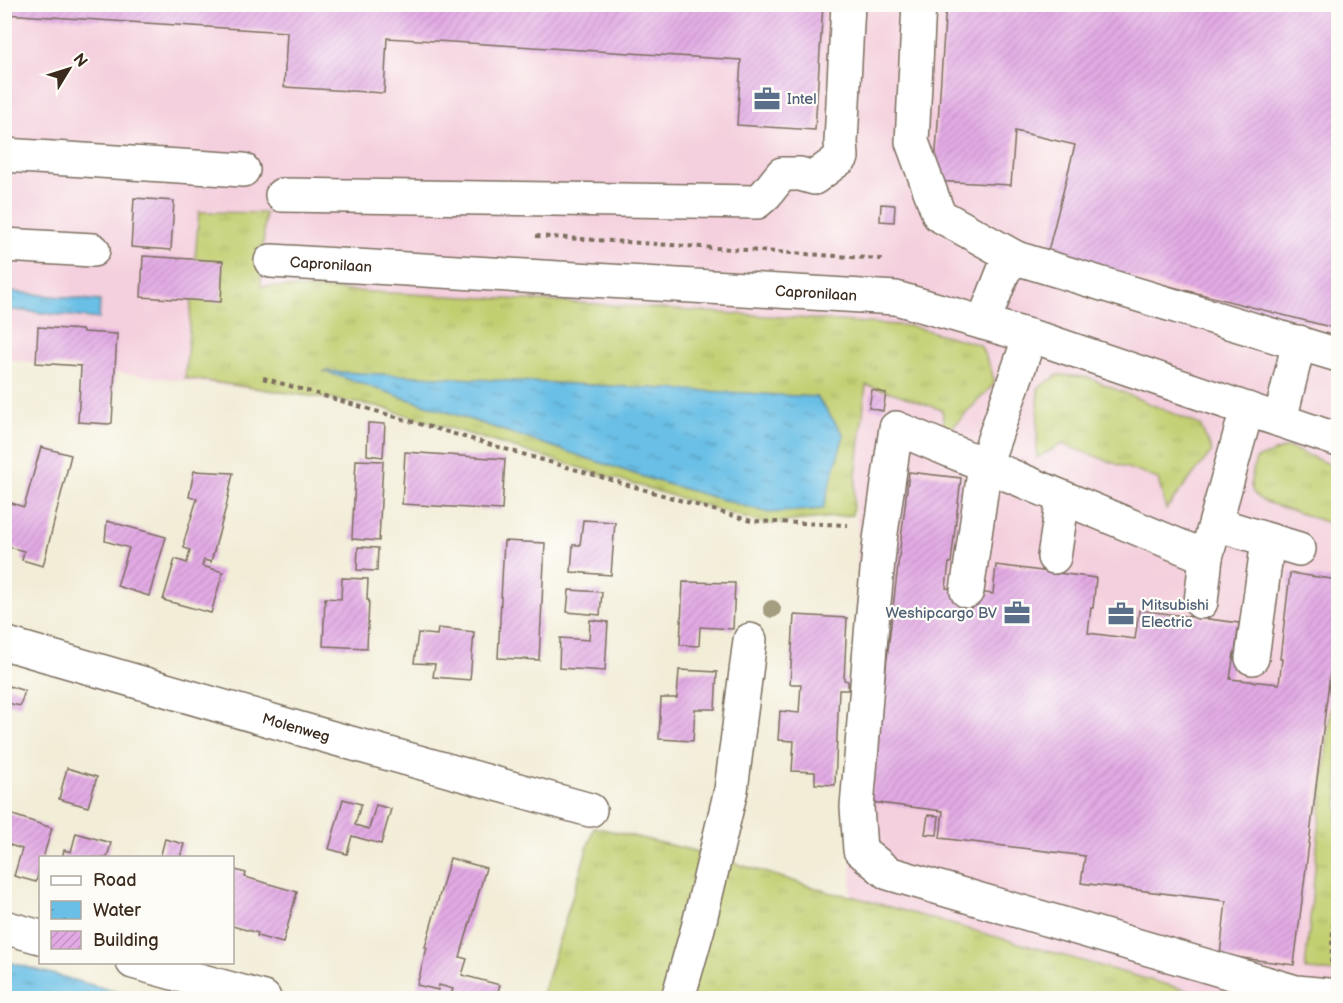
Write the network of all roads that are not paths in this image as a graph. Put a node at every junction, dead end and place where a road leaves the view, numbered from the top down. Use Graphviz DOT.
graph roads {
  1 [pos="848,4"];
  2 [pos="919,4"];
  3 [pos="4,155"];
  4 [pos="243,170"];
  5 [pos="282,195"];
  6 [pos="4,245"];
  7 [pos="93,250"];
  8 [pos="1016,258"];
  9 [pos="271,261"];
  10 [pos="983,323"];
  11 [pos="1030,336"];
  12 [pos="1299,342"];
  13 [pos="1338,355"];
  14 [pos="1247,409"];
  15 [pos="1280,420"];
  16 [pos="1338,440"];
  17 [pos="985,465"];
  18 [pos="1064,498"];
  19 [pos="1216,524"];
  20 [pos="1268,540"];
  21 [pos="1299,549"];
  22 [pos="1054,557"];
  23 [pos="1206,557"];
  24 [pos="967,591"];
  25 [pos="1201,602"];
  26 [pos="750,640"];
  27 [pos="4,643"];
  28 [pos="1252,658"];
  29 [pos="590,810"];
  30 [pos="4,927"];
  31 [pos="39,937"];
  32 [pos="137,964"];
  33 [pos="1334,995"];
  34 [pos="264,999"];
  35 [pos="678,999"];
  1 -- 5 [label="street"];
  2 -- 8 [label="street"];
  3 -- 4 [label="street"];
  6 -- 7 [label="street"];
  8 -- 10 [label="street"];
  8 -- 12 [label="street"];
  9 -- 10 [label="street, Capronilaan"];
  10 -- 11 [label="street, Capronilaan"];
  11 -- 14 [label="street, Capronilaan"];
  11 -- 17 [label="street"];
  12 -- 13 [label="street"];
  12 -- 15 [label="street"];
  14 -- 15 [label="street, Capronilaan"];
  14 -- 19 [label="street"];
  15 -- 16 [label="street, Capronilaan"];
  17 -- 18 [label="street"];
  17 -- 24 [label="street"];
  17 -- 33 [label="street"];
  18 -- 22 [label="street"];
  18 -- 23 [label="street"];
  19 -- 20 [label="street"];
  19 -- 23 [label="street"];
  20 -- 21 [label="street"];
  20 -- 28 [label="street"];
  23 -- 25 [label="street"];
  26 -- 35 [label="street"];
  27 -- 29 [label="street, Molenweg"];
  30 -- 31 [label="street"];
  32 -- 34 [label="street"];
}
